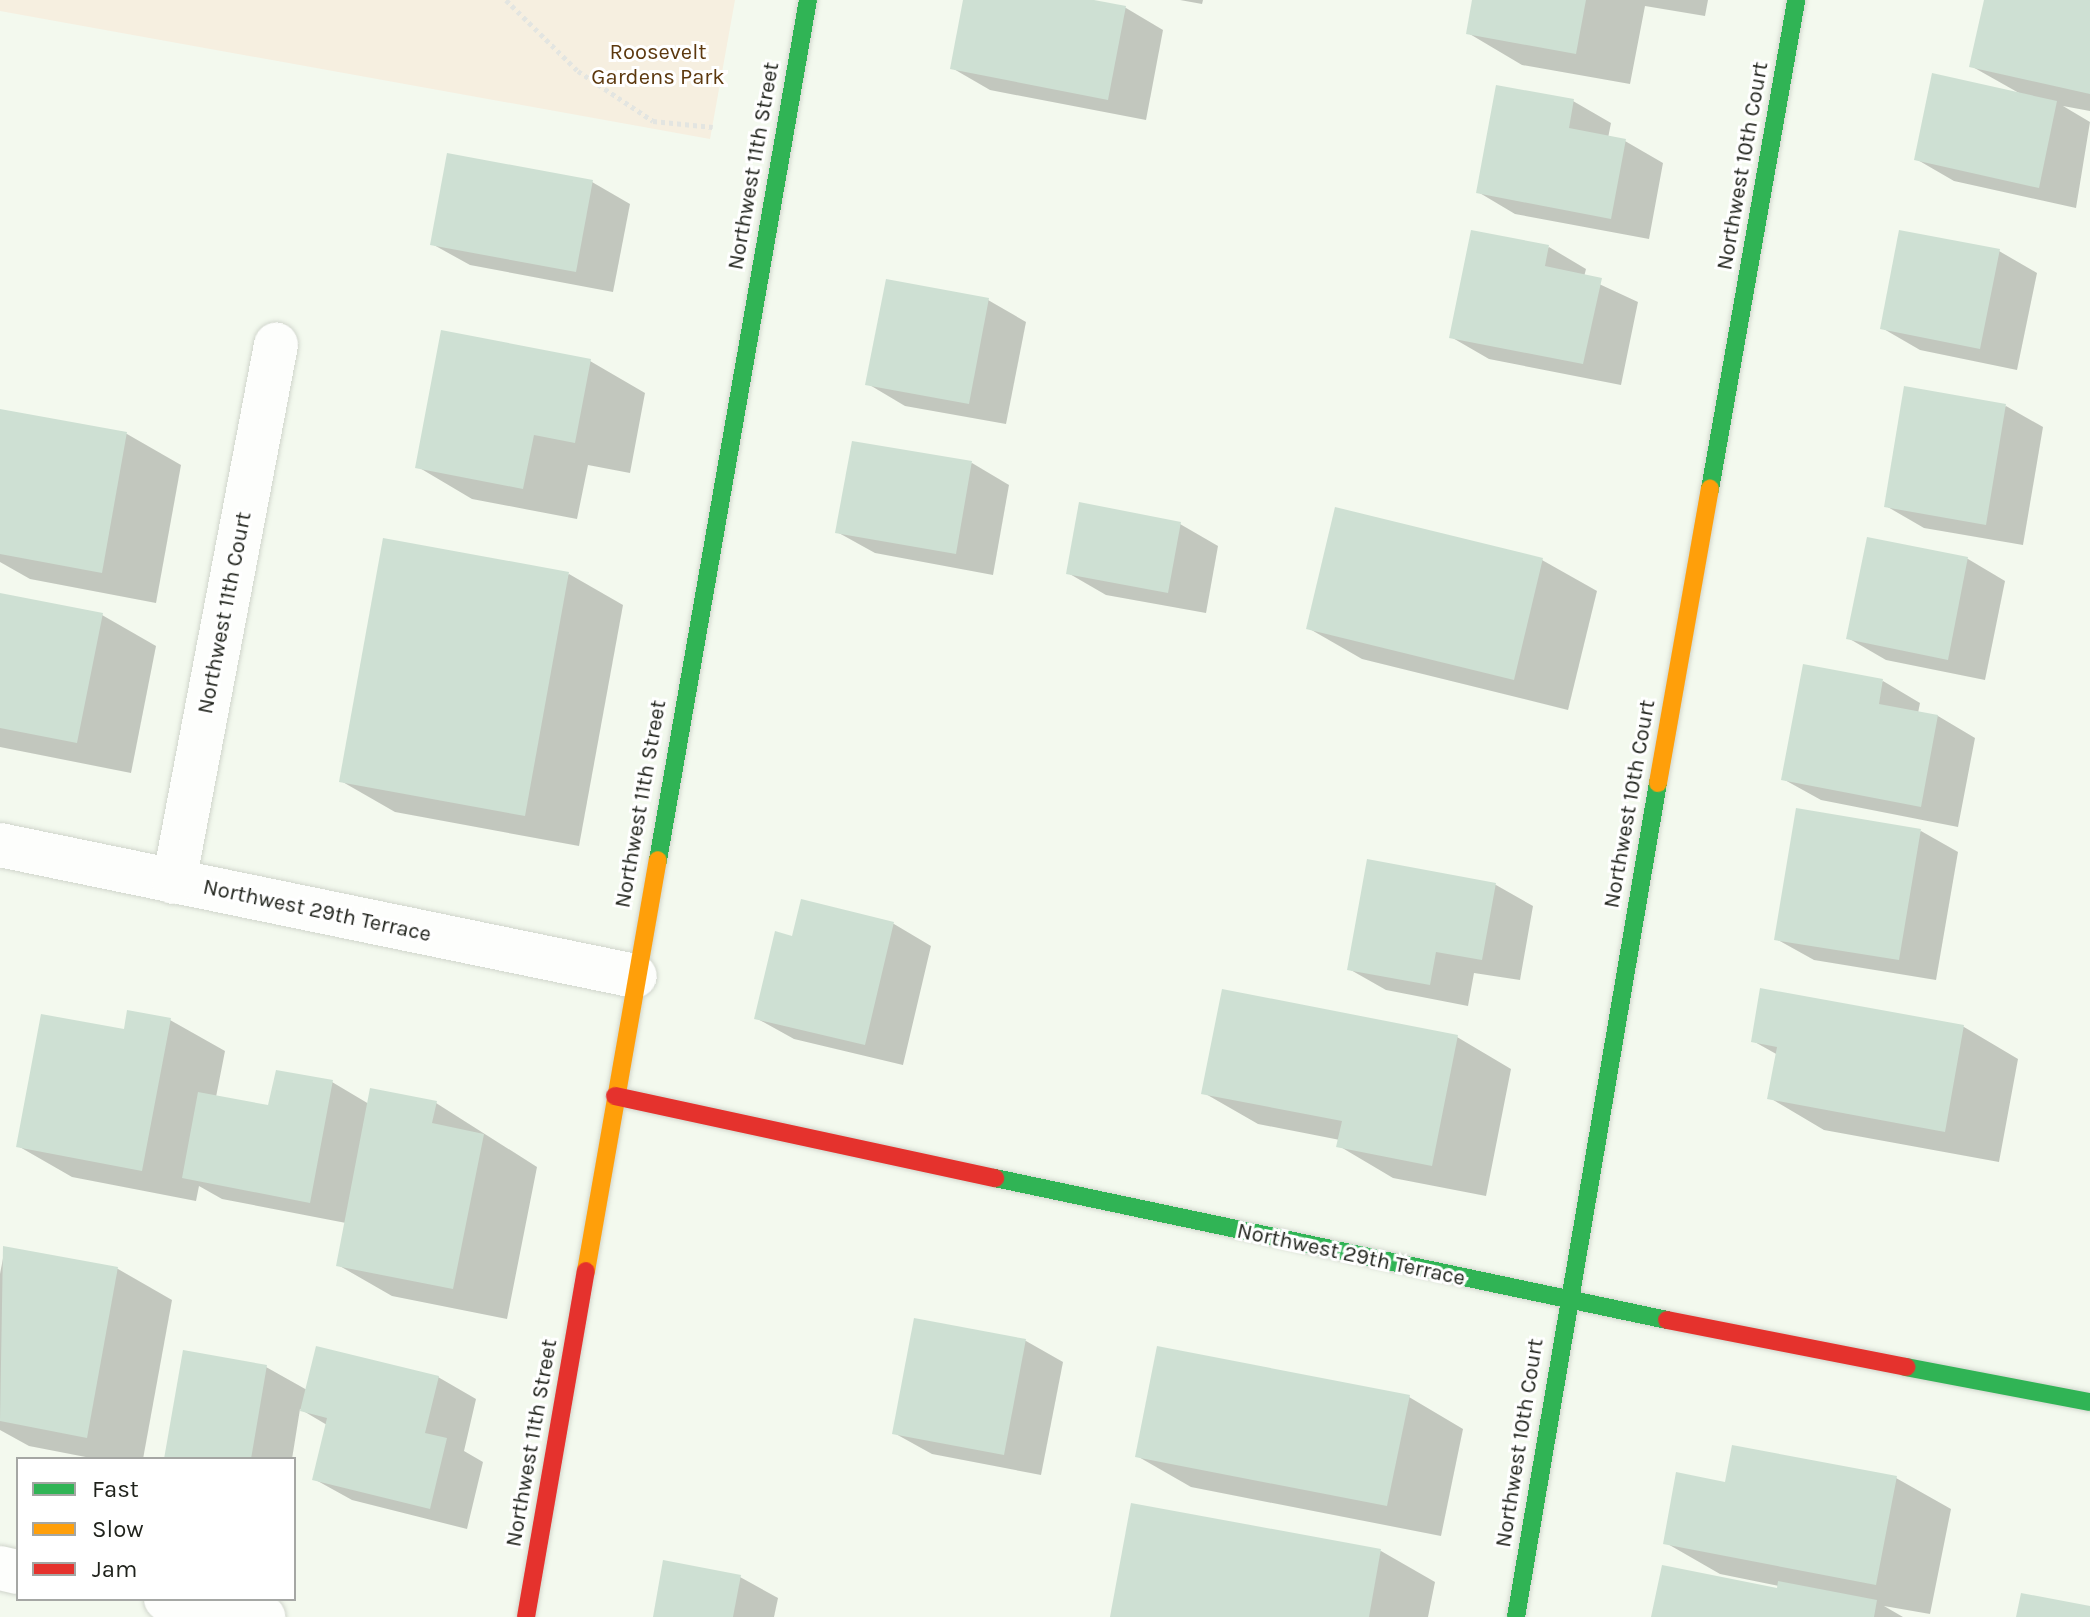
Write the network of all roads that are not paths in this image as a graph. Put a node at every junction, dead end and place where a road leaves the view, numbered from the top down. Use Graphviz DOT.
graph roads {
  1 [pos="808,0"];
  2 [pos="1796,0"];
  3 [pos="276,345"];
  4 [pos="0,845"];
  5 [pos="174,882"];
  6 [pos="635,976"];
  7 [pos="615,1096"];
  8 [pos="1566,1301"];
  9 [pos="2090,1402"];
  10 [pos="177,1601"];
  11 [pos="263,1617"];
  12 [pos="526,1617"];
  13 [pos="1516,1617"];
  1 -- 6 [label="street, Northwest 11th Street"];
  2 -- 8 [label="street, Northwest 10th Court"];
  3 -- 5 [label="street, Northwest 11th Court"];
  4 -- 5 [label="street, Northwest 29th Terrace"];
  5 -- 6 [label="street, Northwest 29th Terrace"];
  6 -- 7 [label="street, Northwest 11th Street"];
  7 -- 8 [label="street, Northwest 29th Terrace"];
  7 -- 12 [label="street, Northwest 11th Street"];
  8 -- 9 [label="street, Northwest 29th Terrace"];
  8 -- 13 [label="street, Northwest 10th Court"];
  10 -- 11 [label="street"];
}
